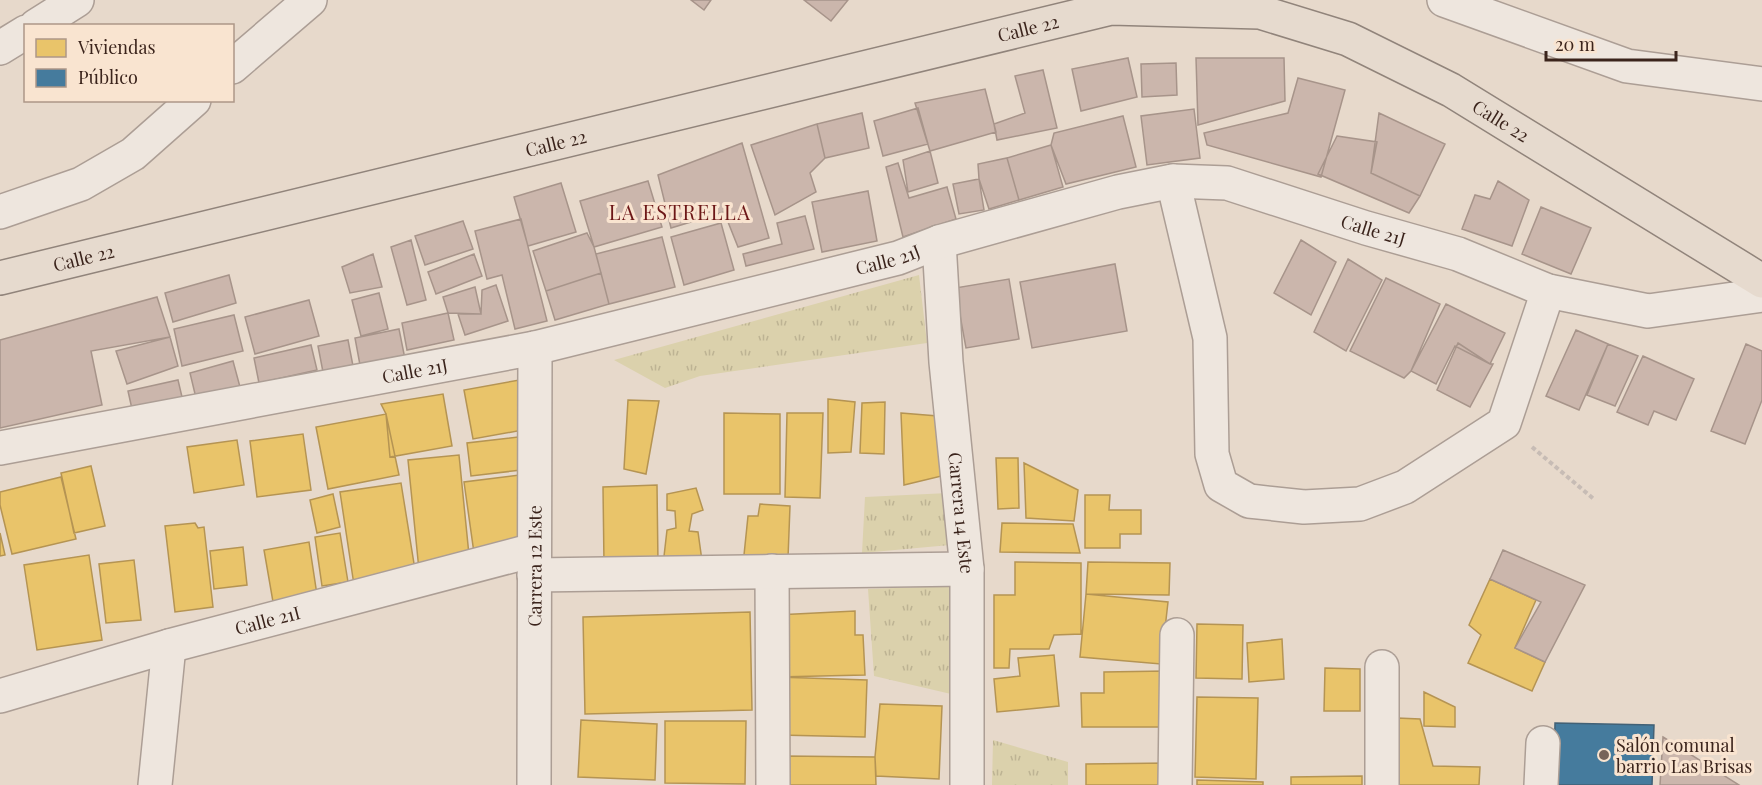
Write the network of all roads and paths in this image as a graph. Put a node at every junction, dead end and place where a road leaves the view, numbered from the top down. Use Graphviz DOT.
graph roads {
  1 [pos="77,0"];
  2 [pos="310,0"];
  3 [pos="1161,0"];
  4 [pos="1444,0"];
  5 [pos="1111,9"];
  6 [pos="39,24"];
  7 [pos="24,33"];
  8 [pos="0,48"];
  9 [pos="234,66"];
  10 [pos="1762,84"];
  11 [pos="192,102"];
  12 [pos="1173,181"];
  13 [pos="0,212"];
  14 [pos="939,242"];
  15 [pos="0,278"];
  16 [pos="1762,281"];
  17 [pos="1548,291"];
  18 [pos="1762,295"];
  19 [pos="534,348"];
  20 [pos="1504,423"];
  21 [pos="0,448"];
  22 [pos="1595,501"];
  23 [pos="534,562"];
  24 [pos="967,569"];
  25 [pos="772,572"];
  26 [pos="1177,634"];
  27 [pos="169,646"];
  28 [pos="1382,667"];
  29 [pos="0,696"];
  30 [pos="1543,743"];
  31 [pos="155,785"];
  32 [pos="534,785"];
  33 [pos="773,785"];
  34 [pos="967,785"];
  35 [pos="1175,785"];
  36 [pos="1382,785"];
  37 [pos="1541,785"];
  1 -- 6 [label="street"];
  2 -- 9 [label="street"];
  3 -- 5 [label="street, Calle 22"];
  4 -- 10 [label="street"];
  5 -- 15 [label="main road, Calle 22"];
  5 -- 16 [label="main road, Calle 22"];
  7 -- 8 [label="street"];
  11 -- 13 [label="street"];
  12 -- 14 [label="street, Calle 21J"];
  12 -- 17 [label="street, Calle 21J"];
  12 -- 20 [label="street"];
  14 -- 19 [label="street, Calle 21J"];
  14 -- 24 [label="street, Carrera 14 Este"];
  17 -- 18 [label="street, Calle 21J"];
  17 -- 20 [label="street"];
  19 -- 21 [label="street, Calle 21J"];
  19 -- 23 [label="street, Carrera 12 Este"];
  20 -- 22 [label="path"];
  23 -- 25 [label="street, Calle 21I"];
  23 -- 27 [label="street, Calle 21I"];
  23 -- 32 [label="street, Carrera 12 Este"];
  24 -- 25 [label="street, Calle 21I"];
  24 -- 34 [label="street, Carrera 14 Este"];
  25 -- 33 [label="street"];
  26 -- 35 [label="street"];
  27 -- 29 [label="street, Calle 21I"];
  27 -- 31 [label="street"];
  28 -- 36 [label="street"];
  30 -- 37 [label="street"];
}
